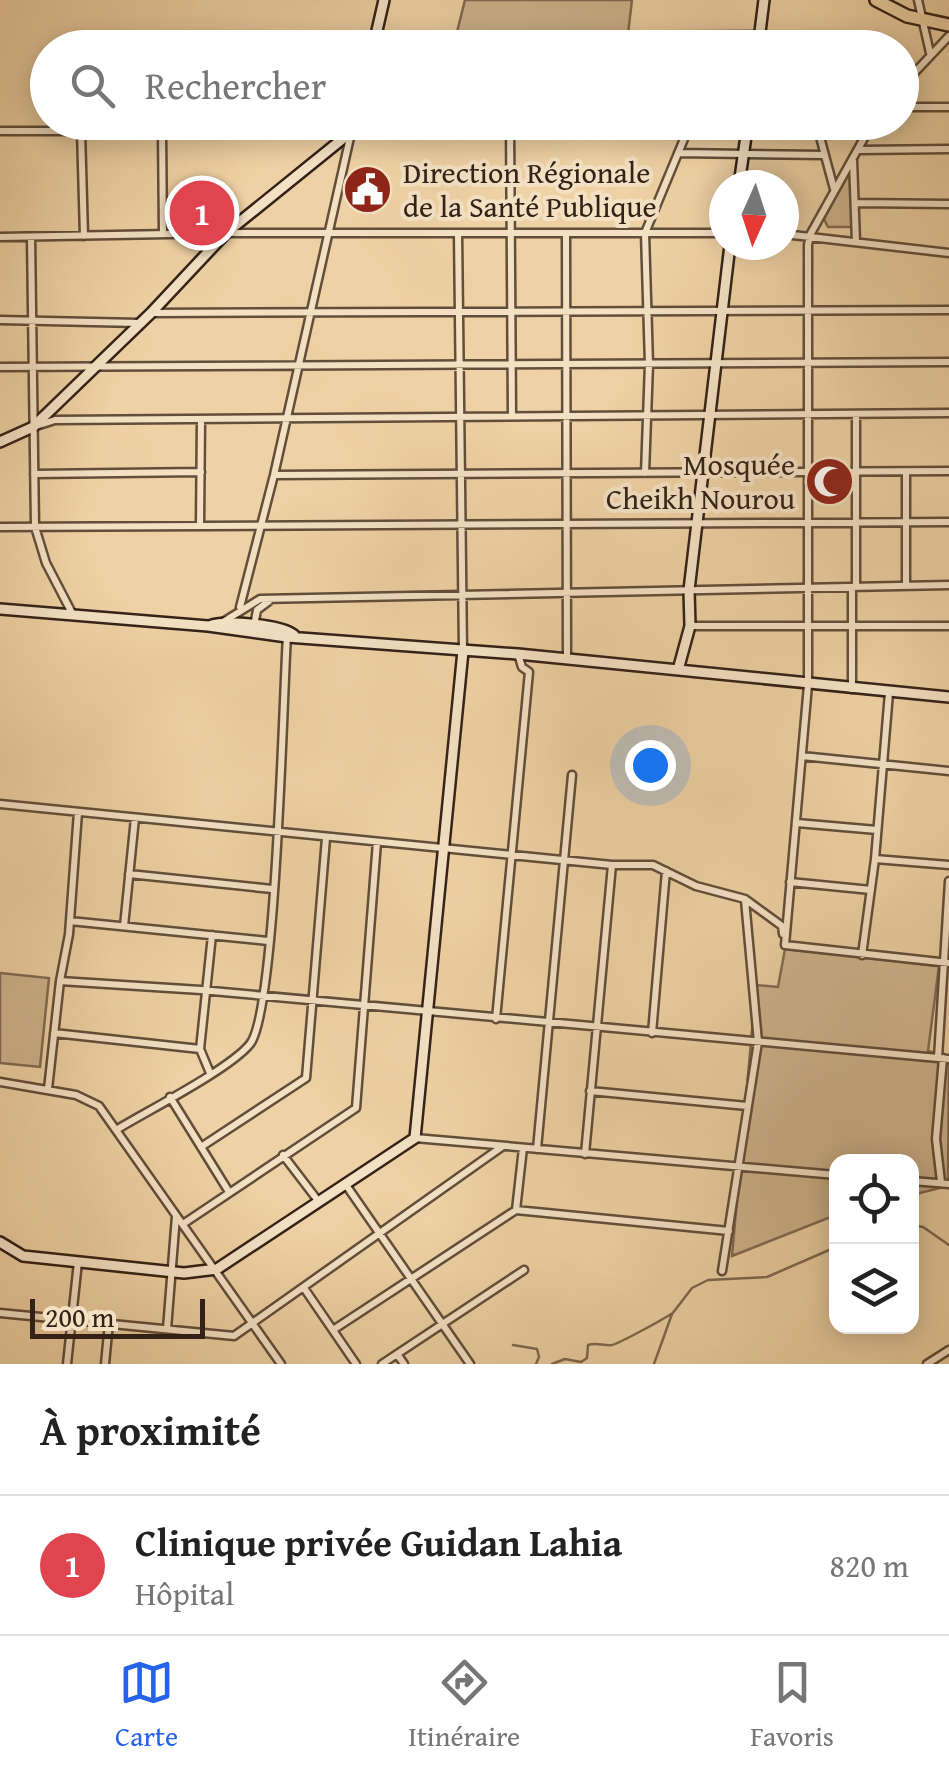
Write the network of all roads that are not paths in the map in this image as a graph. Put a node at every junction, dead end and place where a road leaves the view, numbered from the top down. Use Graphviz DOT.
graph roads {
  1 [pos="384,0"];
  2 [pos="764,0"];
  3 [pos="876,0"];
  4 [pos="918,0"];
  5 [pos="922,20"];
  6 [pos="949,25"];
  7 [pos="377,30"];
  8 [pos="761,30"];
  9 [pos="949,36"];
  10 [pos="930,54"];
  11 [pos="919,67"];
  12 [pos="919,107"];
  13 [pos="949,107"];
  14 [pos="0,131"];
  15 [pos="30,131"];
  16 [pos="81,140"];
  17 [pos="162,140"];
  18 [pos="337,140"];
  19 [pos="350,140"];
  20 [pos="510,140"];
  21 [pos="683,140"];
  22 [pos="745,140"];
  23 [pos="821,140"];
  24 [pos="863,140"];
  25 [pos="949,148"];
  26 [pos="857,150"];
  27 [pos="678,153"];
  28 [pos="743,155"];
  29 [pos="825,155"];
  30 [pos="853,158"];
  31 [pos="741,170"];
  32 [pos="834,191"];
  33 [pos="857,204"];
  34 [pos="949,204"];
  35 [pos="226,233"];
  36 [pos="329,233"];
  37 [pos="458,233"];
  38 [pos="511,233"];
  39 [pos="566,233"];
  40 [pos="645,233"];
  41 [pos="709,233"];
  42 [pos="163,234"];
  43 [pos="799,235"];
  44 [pos="810,235"];
  45 [pos="84,236"];
  46 [pos="0,237"];
  47 [pos="31,237"];
  48 [pos="856,242"];
  49 [pos="949,253"];
  50 [pos="728,260"];
  51 [pos="949,310"];
  52 [pos="566,311"];
  53 [pos="648,311"];
  54 [pos="720,311"];
  55 [pos="806,311"];
  56 [pos="310,312"];
  57 [pos="459,312"];
  58 [pos="511,312"];
  59 [pos="152,313"];
  60 [pos="0,320"];
  61 [pos="33,320"];
  62 [pos="140,322"];
  63 [pos="565,362"];
  64 [pos="949,362"];
  65 [pos="512,364"];
  66 [pos="649,364"];
  67 [pos="714,364"];
  68 [pos="806,364"];
  69 [pos="459,365"];
  70 [pos="33,366"];
  71 [pos="98,366"];
  72 [pos="298,366"];
  73 [pos="0,367"];
  74 [pos="949,413"];
  75 [pos="856,414"];
  76 [pos="708,415"];
  77 [pos="565,416"];
  78 [pos="646,416"];
  79 [pos="806,416"];
  80 [pos="460,417"];
  81 [pos="512,417"];
  82 [pos="286,418"];
  83 [pos="201,419"];
  84 [pos="34,427"];
  85 [pos="0,442"];
  86 [pos="949,471"];
  87 [pos="200,472"];
  88 [pos="855,472"];
  89 [pos="906,472"];
  90 [pos="645,473"];
  91 [pos="702,473"];
  92 [pos="34,474"];
  93 [pos="460,474"];
  94 [pos="567,474"];
  95 [pos="806,474"];
  96 [pos="274,476"];
  97 [pos="856,521"];
  98 [pos="906,521"];
  99 [pos="697,522"];
  100 [pos="949,522"];
  101 [pos="566,523"];
  102 [pos="809,523"];
  103 [pos="461,524"];
  104 [pos="35,526"];
  105 [pos="200,526"];
  106 [pos="0,527"];
  107 [pos="260,527"];
  108 [pos="245,584"];
  109 [pos="949,585"];
  110 [pos="906,586"];
  111 [pos="854,587"];
  112 [pos="810,589"];
  113 [pos="689,590"];
  114 [pos="565,594"];
  115 [pos="462,596"];
  116 [pos="256,601"];
  117 [pos="0,608"];
  118 [pos="240,610"];
  119 [pos="73,615"];
  120 [pos="212,625"];
  121 [pos="690,626"];
  122 [pos="852,626"];
  123 [pos="949,626"];
  124 [pos="809,627"];
  125 [pos="235,628"];
  126 [pos="254,629"];
  127 [pos="289,634"];
  128 [pos="463,651"];
  129 [pos="518,654"];
  130 [pos="568,659"];
  131 [pos="678,670"];
  132 [pos="808,685"];
  133 [pos="852,690"];
  134 [pos="889,693"];
  135 [pos="949,698"];
  136 [pos="802,756"];
  137 [pos="881,765"];
  138 [pos="949,771"];
  139 [pos="572,775"];
  140 [pos="0,804"];
  141 [pos="78,812"];
  142 [pos="135,818"];
  143 [pos="797,823"];
  144 [pos="876,830"];
  145 [pos="276,834"];
  146 [pos="326,838"];
  147 [pos="377,842"];
  148 [pos="443,847"];
  149 [pos="513,854"];
  150 [pos="565,859"];
  151 [pos="874,859"];
  152 [pos="612,865"];
  153 [pos="949,866"];
  154 [pos="666,871"];
  155 [pos="129,874"];
  156 [pos="949,880"];
  157 [pos="790,882"];
  158 [pos="272,889"];
  159 [pos="870,890"];
  160 [pos="745,899"];
  161 [pos="70,921"];
  162 [pos="124,926"];
  163 [pos="212,935"];
  164 [pos="268,941"];
  165 [pos="784,945"];
  166 [pos="862,955"];
  167 [pos="946,963"];
  168 [pos="60,981"];
  169 [pos="206,990"];
  170 [pos="264,996"];
  171 [pos="312,1001"];
  172 [pos="365,1006"];
  173 [pos="427,1013"];
  174 [pos="496,1019"];
  175 [pos="549,1024"];
  176 [pos="597,1026"];
  177 [pos="54,1033"];
  178 [pos="652,1033"];
  179 [pos="758,1042"];
  180 [pos="200,1049"];
  181 [pos="943,1058"];
  182 [pos="210,1073"];
  183 [pos="0,1082"];
  184 [pos="48,1089"];
  185 [pos="590,1091"];
  186 [pos="170,1097"];
  187 [pos="748,1106"];
  188 [pos="116,1130"];
  189 [pos="415,1138"];
  190 [pos="504,1146"];
  191 [pos="200,1147"];
  192 [pos="522,1148"];
  193 [pos="537,1149"];
  194 [pos="586,1154"];
  195 [pos="283,1155"];
  196 [pos="737,1168"];
  197 [pos="829,1175"];
  198 [pos="919,1181"];
  199 [pos="945,1183"];
  200 [pos="346,1185"];
  201 [pos="229,1192"];
  202 [pos="319,1204"];
  203 [pos="516,1210"];
  204 [pos="176,1215"];
  205 [pos="183,1224"];
  206 [pos="729,1231"];
  207 [pos="380,1234"];
  208 [pos="0,1242"];
  209 [pos="78,1262"];
  210 [pos="217,1269"];
  211 [pos="524,1270"];
  212 [pos="172,1271"];
  213 [pos="722,1271"];
  214 [pos="410,1277"];
  215 [pos="304,1288"];
  216 [pos="0,1313"];
  217 [pos="72,1320"];
  218 [pos="109,1323"];
  219 [pos="253,1323"];
  220 [pos="442,1324"];
  221 [pos="167,1329"];
  222 [pos="332,1330"];
  223 [pos="949,1350"];
  224 [pos="397,1354"];
  225 [pos="67,1364"];
  226 [pos="105,1364"];
  227 [pos="281,1364"];
  228 [pos="356,1364"];
  229 [pos="382,1364"];
  230 [pos="404,1364"];
  231 [pos="470,1364"];
  232 [pos="927,1364"];
  1 -- 7 [label="street"];
  2 -- 8 [label="street"];
  3 -- 5 [label="highway"];
  4 -- 5 [label="street"];
  5 -- 6 [label="highway"];
  5 -- 10 [label="street"];
  9 -- 10 [label="street"];
  10 -- 11 [label="street"];
  12 -- 13 [label="street"];
  14 -- 15 [label="street"];
  16 -- 45 [label="street"];
  17 -- 42 [label="street"];
  18 -- 35 [label="street"];
  19 -- 36 [label="street"];
  20 -- 38 [label="street"];
  21 -- 27 [label="street"];
  22 -- 28 [label="street"];
  23 -- 29 [label="street"];
  24 -- 26 [label="street"];
  25 -- 26 [label="street"];
  26 -- 30 [label="street"];
  27 -- 28 [label="street"];
  27 -- 40 [label="street"];
  28 -- 29 [label="street"];
  28 -- 31 [label="street"];
  29 -- 32 [label="street"];
  30 -- 32 [label="street"];
  30 -- 33 [label="street"];
  32 -- 44 [label="street"];
  33 -- 34 [label="street"];
  33 -- 48 [label="street"];
  35 -- 36 [label="street"];
  35 -- 42 [label="street"];
  35 -- 59 [label="street"];
  36 -- 37 [label="street"];
  36 -- 56 [label="street"];
  37 -- 38 [label="street"];
  37 -- 57 [label="street"];
  38 -- 39 [label="street"];
  38 -- 58 [label="street"];
  39 -- 40 [label="street"];
  39 -- 52 [label="street"];
  40 -- 41 [label="street"];
  40 -- 53 [label="street"];
  42 -- 45 [label="street"];
  43 -- 44 [label="street"];
  44 -- 48 [label="street"];
  44 -- 55 [label="street"];
  45 -- 47 [label="street"];
  46 -- 47 [label="street"];
  47 -- 61 [label="street"];
  48 -- 49 [label="street"];
  50 -- 54 [label="street"];
  51 -- 55 [label="street"];
  52 -- 53 [label="street"];
  52 -- 58 [label="street"];
  52 -- 63 [label="street"];
  53 -- 54 [label="street"];
  53 -- 66 [label="street"];
  54 -- 55 [label="street"];
  54 -- 67 [label="street"];
  55 -- 68 [label="street"];
  56 -- 57 [label="street"];
  56 -- 59 [label="street"];
  56 -- 72 [label="street"];
  57 -- 58 [label="street"];
  57 -- 69 [label="street"];
  58 -- 65 [label="street"];
  59 -- 62 [label="street"];
  60 -- 61 [label="street"];
  61 -- 62 [label="street"];
  61 -- 70 [label="street"];
  62 -- 71 [label="street"];
  63 -- 65 [label="street"];
  63 -- 66 [label="street"];
  63 -- 77 [label="street"];
  64 -- 68 [label="street"];
  65 -- 69 [label="street"];
  65 -- 81 [label="street"];
  66 -- 67 [label="street"];
  66 -- 78 [label="street"];
  67 -- 68 [label="street"];
  67 -- 76 [label="street"];
  68 -- 79 [label="street"];
  69 -- 72 [label="street"];
  69 -- 80 [label="street"];
  70 -- 71 [label="street"];
  70 -- 73 [label="street"];
  70 -- 84 [label="street"];
  71 -- 72 [label="street"];
  71 -- 84 [label="street"];
  72 -- 82 [label="street"];
  74 -- 75 [label="street"];
  75 -- 79 [label="street"];
  75 -- 88 [label="street"];
  76 -- 78 [label="street"];
  76 -- 79 [label="street"];
  76 -- 91 [label="street"];
  77 -- 78 [label="street"];
  77 -- 81 [label="street"];
  77 -- 94 [label="street"];
  78 -- 90 [label="street"];
  79 -- 95 [label="street"];
  80 -- 81 [label="street"];
  80 -- 82 [label="street"];
  80 -- 93 [label="street"];
  82 -- 83 [label="street"];
  82 -- 96 [label="street"];
  83 -- 84 [label="street"];
  83 -- 87 [label="street"];
  84 -- 85 [label="street"];
  84 -- 92 [label="street"];
  86 -- 89 [label="street"];
  87 -- 92 [label="street"];
  87 -- 105 [label="street"];
  88 -- 89 [label="street"];
  88 -- 95 [label="street"];
  88 -- 97 [label="street"];
  89 -- 98 [label="street"];
  90 -- 91 [label="street"];
  90 -- 94 [label="street"];
  91 -- 95 [label="street"];
  91 -- 99 [label="street"];
  92 -- 104 [label="street"];
  93 -- 94 [label="street"];
  93 -- 96 [label="street"];
  93 -- 103 [label="street"];
  94 -- 101 [label="street"];
  95 -- 102 [label="street"];
  96 -- 107 [label="street"];
  97 -- 98 [label="street"];
  97 -- 102 [label="street"];
  97 -- 111 [label="street"];
  98 -- 100 [label="street"];
  98 -- 110 [label="street"];
  99 -- 101 [label="street"];
  99 -- 102 [label="street"];
  99 -- 113 [label="street"];
  101 -- 103 [label="street"];
  101 -- 114 [label="street"];
  102 -- 112 [label="street"];
  103 -- 107 [label="street"];
  103 -- 115 [label="street"];
  104 -- 105 [label="street"];
  104 -- 106 [label="street"];
  104 -- 119 [label="street"];
  105 -- 107 [label="street"];
  107 -- 108 [label="street"];
  108 -- 116 [label="street"];
  108 -- 118 [label="street"];
  109 -- 110 [label="street"];
  110 -- 111 [label="street"];
  111 -- 112 [label="street"];
  111 -- 122 [label="street"];
  112 -- 113 [label="street"];
  112 -- 124 [label="street"];
  113 -- 114 [label="street"];
  113 -- 121 [label="street"];
  114 -- 115 [label="street"];
  114 -- 130 [label="street"];
  115 -- 116 [label="street"];
  115 -- 128 [label="street"];
  116 -- 118 [label="street"];
  116 -- 126 [label="street"];
  117 -- 119 [label="street"];
  118 -- 120 [label="street"];
  118 -- 125 [label="street"];
  119 -- 120 [label="street"];
  120 -- 125 [label="street"];
  121 -- 124 [label="street"];
  121 -- 131 [label="street"];
  122 -- 123 [label="street"];
  122 -- 124 [label="street"];
  122 -- 133 [label="street"];
  124 -- 132 [label="street"];
  125 -- 126 [label="street"];
  126 -- 127 [label="street"];
  127 -- 128 [label="street"];
  127 -- 145 [label="street"];
  128 -- 129 [label="street"];
  128 -- 148 [label="street"];
  129 -- 130 [label="street"];
  129 -- 149 [label="street"];
  130 -- 131 [label="street"];
  131 -- 132 [label="street"];
  132 -- 133 [label="street"];
  132 -- 136 [label="street"];
  133 -- 134 [label="street"];
  134 -- 135 [label="street"];
  134 -- 137 [label="street"];
  136 -- 137 [label="street"];
  136 -- 143 [label="street"];
  137 -- 138 [label="street"];
  137 -- 144 [label="street"];
  139 -- 150 [label="street"];
  140 -- 141 [label="street"];
  141 -- 142 [label="street"];
  141 -- 161 [label="street"];
  142 -- 145 [label="street"];
  142 -- 155 [label="street"];
  143 -- 144 [label="street"];
  143 -- 157 [label="street"];
  144 -- 151 [label="street"];
  145 -- 146 [label="street"];
  145 -- 158 [label="street"];
  146 -- 147 [label="street"];
  146 -- 171 [label="street"];
  147 -- 148 [label="street"];
  147 -- 172 [label="street"];
  148 -- 149 [label="street"];
  148 -- 173 [label="street"];
  149 -- 150 [label="street"];
  149 -- 174 [label="street"];
  150 -- 152 [label="street"];
  150 -- 175 [label="street"];
  151 -- 153 [label="street"];
  151 -- 159 [label="street"];
  152 -- 154 [label="street"];
  152 -- 176 [label="street"];
  154 -- 160 [label="street"];
  154 -- 178 [label="street"];
  155 -- 158 [label="street"];
  155 -- 162 [label="street"];
  156 -- 167 [label="street"];
  157 -- 159 [label="street"];
  157 -- 165 [label="street"];
  158 -- 164 [label="street"];
  159 -- 166 [label="street"];
  160 -- 165 [label="street"];
  160 -- 179 [label="street"];
  161 -- 162 [label="street"];
  161 -- 168 [label="street"];
  162 -- 163 [label="street"];
  163 -- 164 [label="street"];
  163 -- 169 [label="street"];
  164 -- 170 [label="street"];
  165 -- 166 [label="street"];
  166 -- 167 [label="street"];
  167 -- 181 [label="street"];
  168 -- 169 [label="street"];
  168 -- 177 [label="street"];
  169 -- 170 [label="street"];
  169 -- 180 [label="street"];
  170 -- 171 [label="street"];
  170 -- 182 [label="street"];
  171 -- 172 [label="street"];
  171 -- 191 [label="street"];
  172 -- 173 [label="street"];
  172 -- 195 [label="street"];
  173 -- 174 [label="street"];
  173 -- 189 [label="street"];
  174 -- 175 [label="street"];
  175 -- 176 [label="street"];
  175 -- 193 [label="street"];
  176 -- 178 [label="street"];
  176 -- 185 [label="street"];
  177 -- 180 [label="street"];
  177 -- 184 [label="street"];
  178 -- 179 [label="street"];
  179 -- 181 [label="street"];
  179 -- 187 [label="street"];
  180 -- 182 [label="street"];
  181 -- 199 [label="street"];
  182 -- 186 [label="street"];
  183 -- 184 [label="street"];
  184 -- 188 [label="street"];
  185 -- 187 [label="street"];
  185 -- 194 [label="street"];
  186 -- 188 [label="street"];
  186 -- 191 [label="street"];
  187 -- 196 [label="street"];
  188 -- 204 [label="street"];
  189 -- 190 [label="street"];
  189 -- 200 [label="street"];
  190 -- 192 [label="street"];
  190 -- 207 [label="street"];
  191 -- 201 [label="street"];
  192 -- 193 [label="street"];
  192 -- 203 [label="street"];
  193 -- 194 [label="street"];
  194 -- 196 [label="street"];
  195 -- 201 [label="street"];
  195 -- 202 [label="street"];
  196 -- 197 [label="street"];
  196 -- 206 [label="street"];
  198 -- 199 [label="street"];
  200 -- 202 [label="street"];
  200 -- 207 [label="street"];
  201 -- 205 [label="street"];
  202 -- 210 [label="street"];
  203 -- 206 [label="street"];
  203 -- 214 [label="street"];
  204 -- 205 [label="street"];
  204 -- 212 [label="street"];
  205 -- 210 [label="street"];
  206 -- 213 [label="street"];
  207 -- 214 [label="street"];
  207 -- 215 [label="street"];
  208 -- 209 [label="street"];
  209 -- 212 [label="street"];
  209 -- 217 [label="street"];
  210 -- 212 [label="street"];
  210 -- 219 [label="street"];
  211 -- 220 [label="street"];
  212 -- 221 [label="street"];
  214 -- 220 [label="street"];
  214 -- 222 [label="street"];
  215 -- 219 [label="street"];
  215 -- 222 [label="street"];
  216 -- 217 [label="street"];
  217 -- 218 [label="street"];
  217 -- 225 [label="street"];
  218 -- 221 [label="street"];
  218 -- 226 [label="street"];
  219 -- 221 [label="street"];
  219 -- 227 [label="street"];
  220 -- 224 [label="street"];
  220 -- 231 [label="street"];
  222 -- 228 [label="street"];
  223 -- 232 [label="street"];
  224 -- 229 [label="street"];
  224 -- 230 [label="street"];
}
